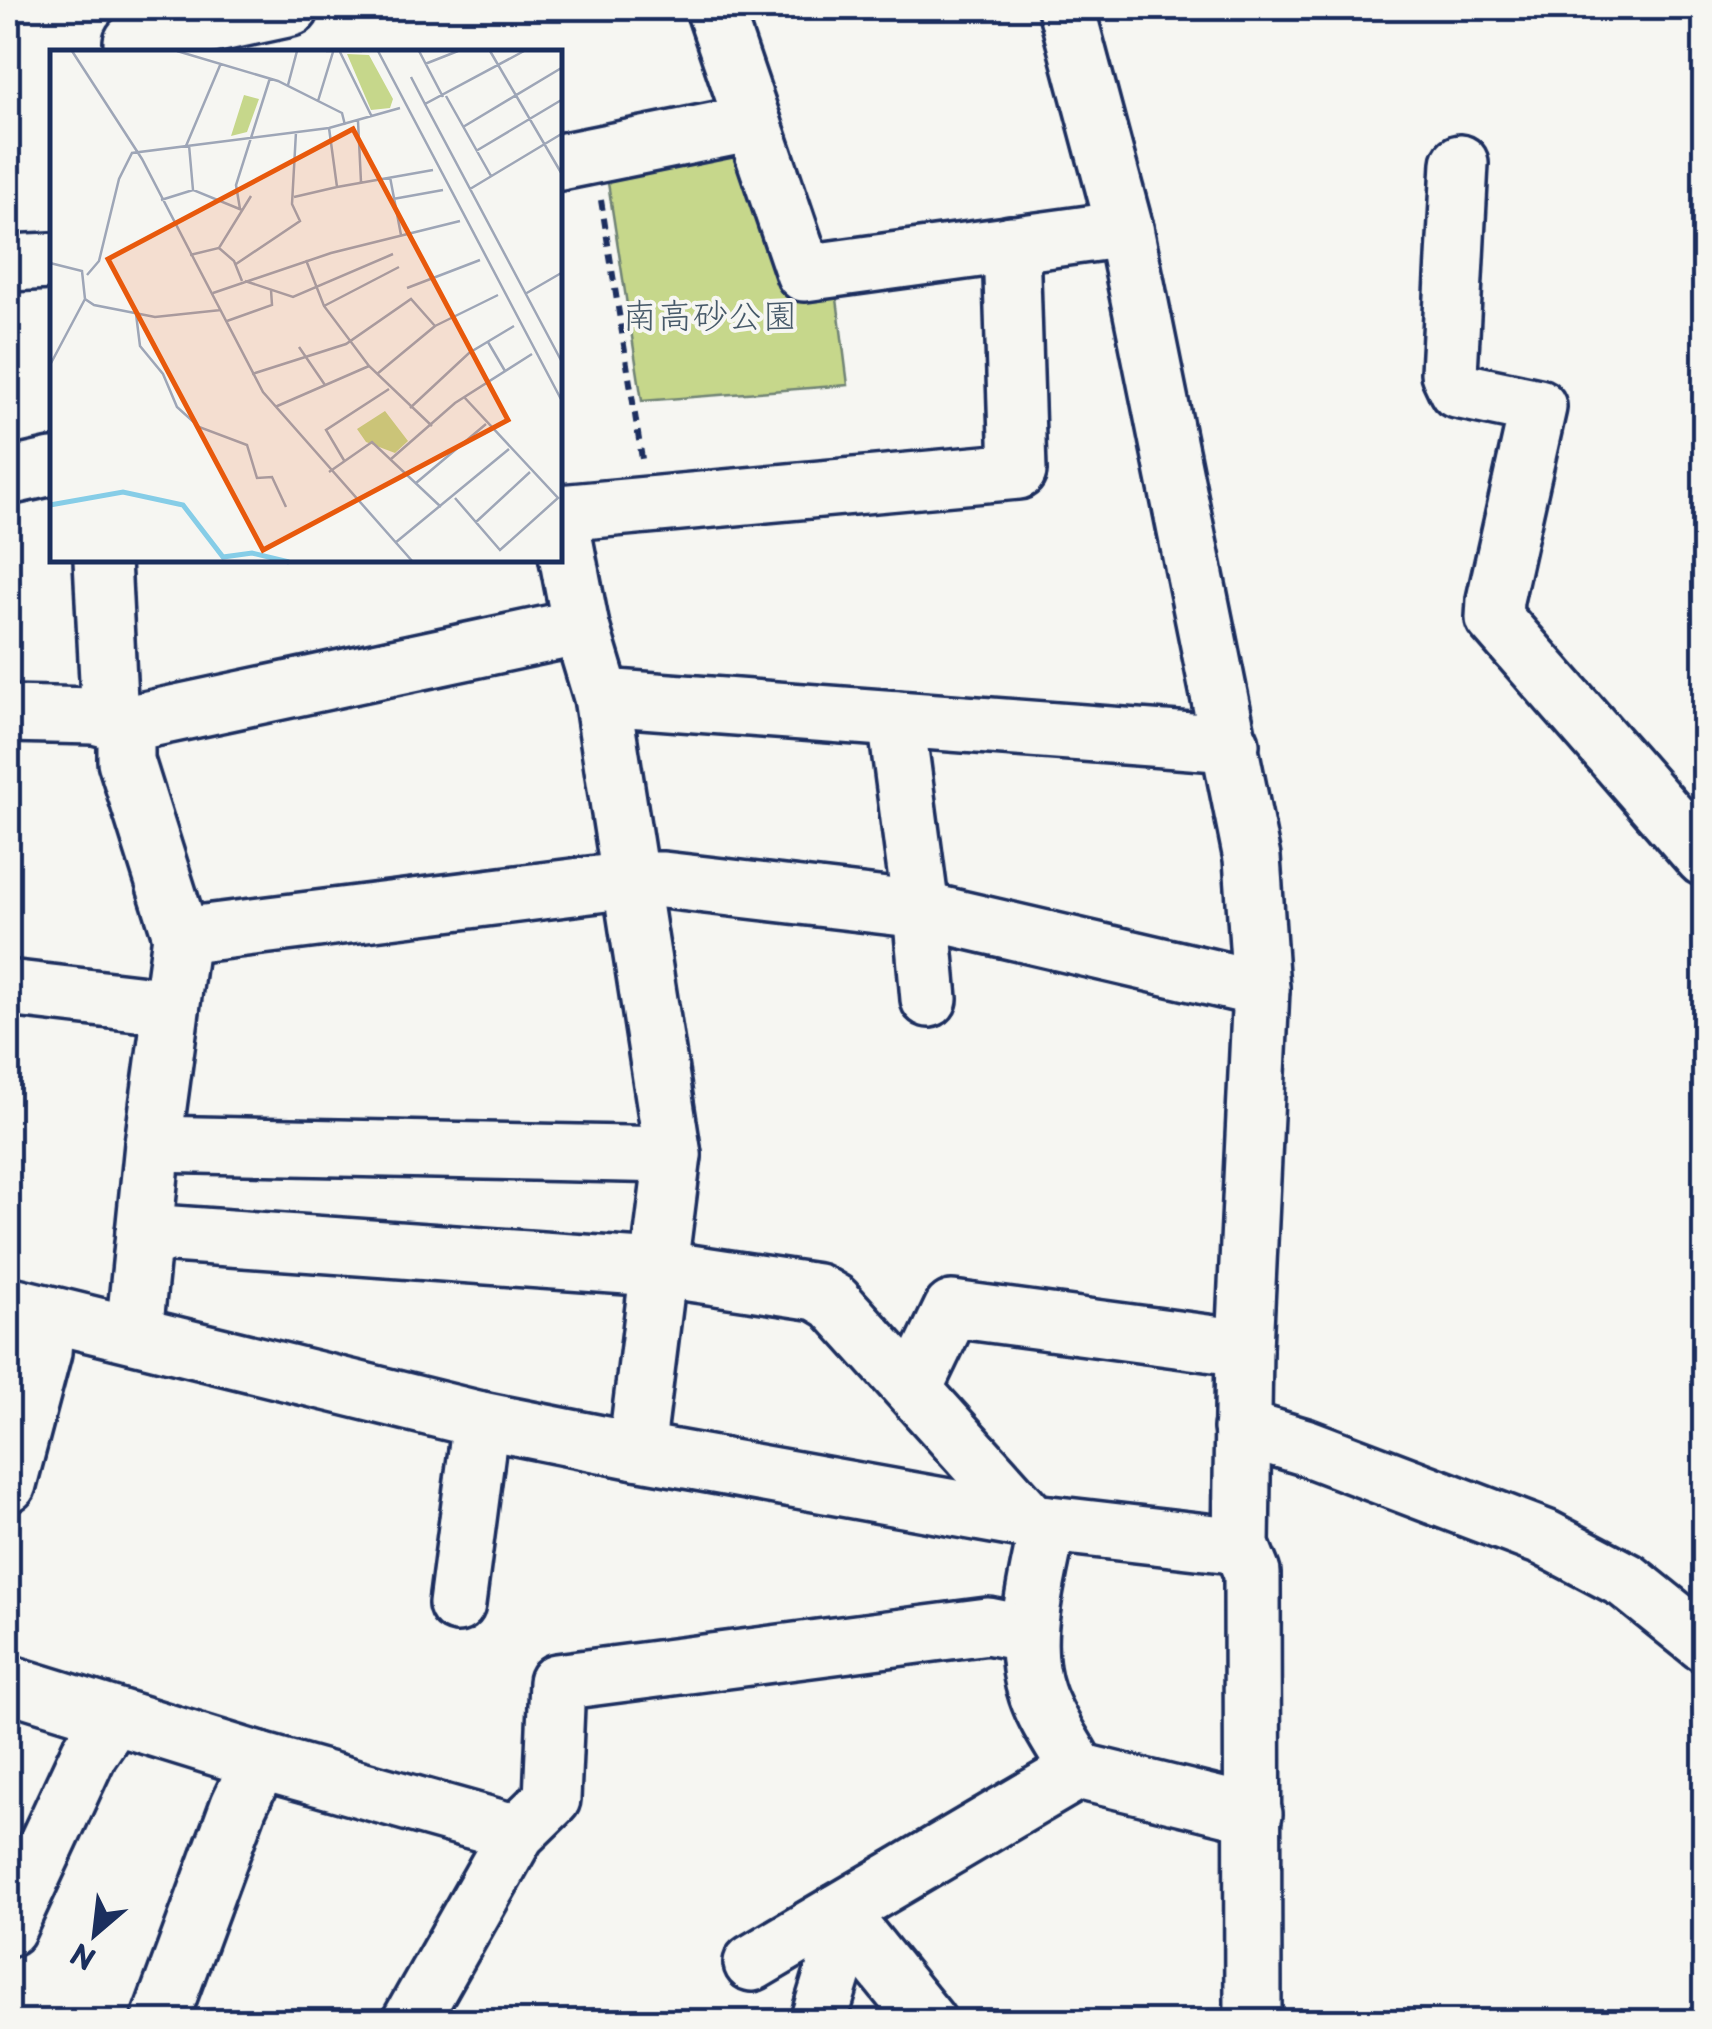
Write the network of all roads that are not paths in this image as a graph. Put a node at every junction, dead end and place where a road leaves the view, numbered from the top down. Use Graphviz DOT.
graph roads {
  1 [pos="291,8"];
  2 [pos="714,8"];
  3 [pos="1066,8"];
  4 [pos="130,34"];
  5 [pos="753,123"];
  6 [pos="577,158"];
  7 [pos="1460,164"];
  8 [pos="1125,229"];
  9 [pos="1011,244"];
  10 [pos="50,260"];
  11 [pos="8,264"];
  12 [pos="50,467"];
  13 [pos="8,477"];
  14 [pos="562,516"];
  15 [pos="562,527"];
  16 [pos="102,562"];
  17 [pos="581,627"];
  18 [pos="602,698"];
  19 [pos="8,714"];
  20 [pos="896,718"];
  21 [pos="118,722"];
  22 [pos="1231,744"];
  23 [pos="1704,858"];
  24 [pos="630,880"];
  25 [pos="921,910"];
  26 [pos="181,936"];
  27 [pos="8,988"];
  28 [pos="1261,989"];
  29 [pos="929,999"];
  30 [pos="171,1008"];
  31 [pos="152,1144"];
  32 [pos="673,1154"];
  33 [pos="144,1232"];
  34 [pos="656,1268"];
  35 [pos="27,1309"];
  36 [pos="134,1333"];
  37 [pos="1244,1348"];
  38 [pos="914,1388"];
  39 [pos="482,1420"];
  40 [pos="1242,1428"];
  41 [pos="636,1451"];
  42 [pos="8,1484"];
  43 [pos="1040,1523"];
  44 [pos="1241,1546"];
  45 [pos="457,1604"];
  46 [pos="1028,1634"];
  47 [pos="1704,1643"];
  48 [pos="8,1683"];
  49 [pos="113,1718"];
  50 [pos="260,1761"];
  51 [pos="1078,1771"];
  52 [pos="1254,1814"];
  53 [pos="518,1833"];
  54 [pos="844,1918"];
  55 [pos="8,1928"];
  56 [pos="752,1963"];
  57 [pos="158,2022"];
  58 [pos="410,2022"];
  59 [pos="818,2022"];
  60 [pos="928,2022"];
  61 [pos="1253,2022"];
  1 -- 4 [label="street"];
  2 -- 5 [label="street"];
  3 -- 8 [label="street"];
  5 -- 6 [label="street"];
  5 -- 9 [label="street"];
  7 -- 23 [label="street"];
  8 -- 9 [label="street"];
  8 -- 22 [label="street"];
  9 -- 14 [label="street"];
  10 -- 11 [label="street"];
  12 -- 13 [label="street"];
  15 -- 17 [label="street"];
  16 -- 21 [label="street"];
  17 -- 18 [label="street"];
  17 -- 21 [label="street"];
  18 -- 20 [label="street"];
  18 -- 24 [label="street"];
  19 -- 21 [label="street"];
  20 -- 22 [label="street"];
  20 -- 25 [label="street"];
  21 -- 26 [label="street"];
  22 -- 28 [label="street"];
  24 -- 25 [label="street"];
  24 -- 26 [label="street"];
  24 -- 32 [label="street"];
  25 -- 28 [label="street"];
  25 -- 29 [label="street"];
  26 -- 30 [label="street"];
  27 -- 30 [label="street"];
  28 -- 37 [label="street"];
  30 -- 31 [label="street"];
  31 -- 32 [label="street"];
  31 -- 33 [label="street"];
  32 -- 34 [label="street"];
  33 -- 34 [label="street"];
  33 -- 36 [label="street"];
  34 -- 38 [label="street"];
  34 -- 41 [label="street"];
  35 -- 36 [label="street"];
  35 -- 42 [label="street"];
  36 -- 39 [label="street"];
  37 -- 38 [label="street"];
  37 -- 40 [label="street"];
  38 -- 43 [label="street"];
  39 -- 41 [label="street"];
  39 -- 45 [label="street"];
  40 -- 44 [label="street"];
  40 -- 47 [label="street"];
  41 -- 43 [label="street"];
  43 -- 44 [label="street"];
  43 -- 46 [label="street"];
  44 -- 52 [label="street"];
  46 -- 51 [label="street"];
  46 -- 53 [label="street"];
  48 -- 49 [label="street"];
  49 -- 50 [label="street"];
  49 -- 55 [label="street"];
  50 -- 53 [label="street"];
  50 -- 57 [label="street"];
  51 -- 52 [label="street"];
  51 -- 54 [label="street"];
  52 -- 61 [label="street"];
  53 -- 58 [label="street"];
  54 -- 56 [label="street"];
  54 -- 59 [label="street"];
  54 -- 60 [label="street"];
}
